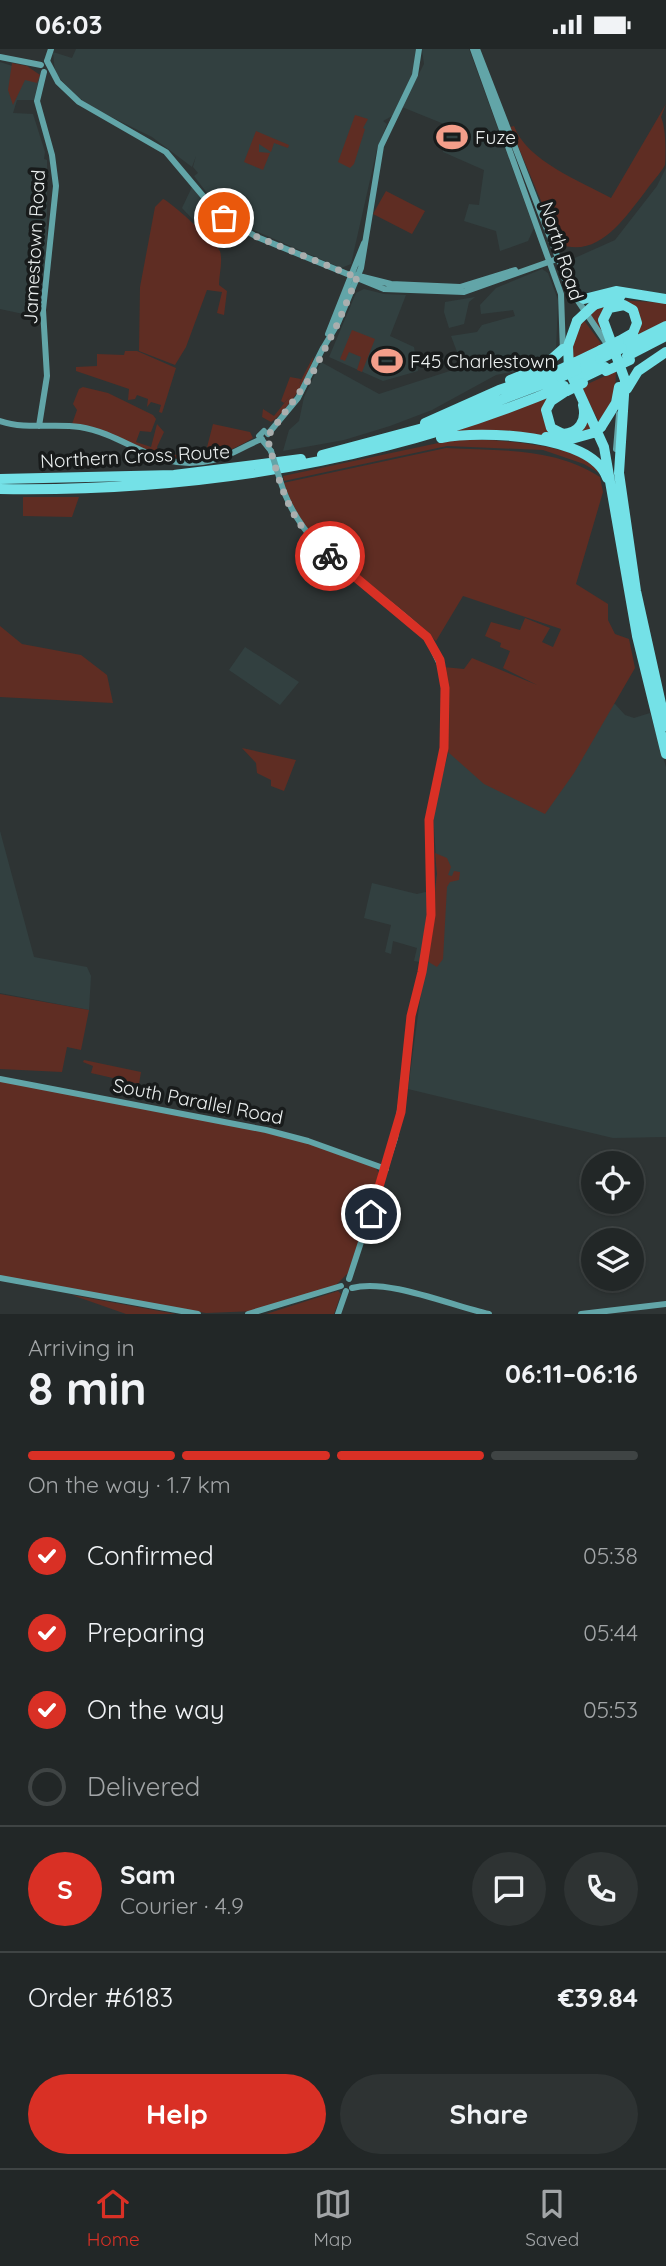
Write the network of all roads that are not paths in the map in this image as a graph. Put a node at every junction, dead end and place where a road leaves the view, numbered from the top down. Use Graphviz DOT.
graph roads {
  1 [pos="51,49"];
  2 [pos="475,49"];
  3 [pos="419,50"];
  4 [pos="0,57"];
  5 [pos="44,63"];
  6 [pos="47,71"];
  7 [pos="42,81"];
  8 [pos="58,82"];
  9 [pos="366,238"];
  10 [pos="366,251"];
  11 [pos="553,259"];
  12 [pos="533,267"];
  13 [pos="338,271"];
  14 [pos="355,277"];
  15 [pos="560,277"];
  16 [pos="369,279"];
  17 [pos="378,288"];
  18 [pos="352,291"];
  19 [pos="343,297"];
  20 [pos="666,300"];
  21 [pos="666,326"];
  22 [pos="666,337"];
  23 [pos="666,345"];
  24 [pos="563,349"];
  25 [pos="322,350"];
  26 [pos="666,352"];
  27 [pos="622,355"];
  28 [pos="603,362"];
  29 [pos="571,377"];
  30 [pos="579,394"];
  31 [pos="461,407"];
  32 [pos="622,411"];
  33 [pos="0,421"];
  34 [pos="39,426"];
  35 [pos="264,436"];
  36 [pos="419,438"];
  37 [pos="332,453"];
  38 [pos="347,457"];
  39 [pos="619,474"];
  40 [pos="0,479"];
  41 [pos="0,489"];
  42 [pos="618,537"];
  43 [pos="666,726"];
  44 [pos="666,754"];
  45 [pos="0,1079"];
  46 [pos="386,1169"];
  47 [pos="0,1278"];
  48 [pos="348,1285"];
  49 [pos="666,1304"];
  50 [pos="198,1314"];
  51 [pos="248,1314"];
  52 [pos="338,1314"];
  53 [pos="489,1314"];
  54 [pos="581,1314"];
  1 -- 5 [label="main road"];
  2 -- 11 [label="main road, North Road"];
  3 -- 9 [label="main road"];
  4 -- 5 [label="main road"];
  5 -- 6 [label="main road"];
  6 -- 7 [label="main road, Jamestown Road"];
  6 -- 8 [label="main road"];
  7 -- 8 [label="main road"];
  7 -- 34 [label="main road, Jamestown Road"];
  8 -- 13 [label="main road"];
  9 -- 10 [label="main road"];
  9 -- 14 [label="main road"];
  10 -- 14 [label="main road"];
  10 -- 16 [label="main road"];
  11 -- 12 [label="main road"];
  11 -- 15 [label="main road, North Road"];
  11 -- 16 [label="main road"];
  12 -- 15 [label="main road"];
  12 -- 17 [label="main road"];
  13 -- 14 [label="main road"];
  13 -- 19 [label="main road"];
  14 -- 16 [label="main road"];
  14 -- 17 [label="main road"];
  14 -- 18 [label="main road"];
  14 -- 19 [label="main road"];
  15 -- 20 [label="highway"];
  15 -- 24 [label="main road, North Road"];
  15 -- 27 [label="main road, North Road"];
  17 -- 18 [label="main road"];
  18 -- 25 [label="main road"];
  19 -- 25 [label="main road"];
  20 -- 29 [label="highway, bridge"];
  21 -- 27 [label="highway"];
  22 -- 27 [label="highway"];
  23 -- 27 [label="highway"];
  24 -- 29 [label="main road, North Road"];
  24 -- 31 [label="highway"];
  25 -- 35 [label="main road"];
  26 -- 32 [label="highway"];
  27 -- 28 [label="highway, bridge"];
  27 -- 28 [label="highway, bridge"];
  27 -- 32 [label="highway"];
  27 -- 36 [label="highway"];
  27 -- 39 [label="main road, North Road"];
  28 -- 29 [label="highway"];
  28 -- 29 [label="highway"];
  29 -- 30 [label="highway, North Road"];
  29 -- 30 [label="highway"];
  29 -- 31 [label="highway"];
  29 -- 36 [label="highway, Northern Cross Route"];
  29 -- 37 [label="highway, Northern Cross Route"];
  30 -- 42 [label="highway, North Road"];
  31 -- 37 [label="highway"];
  32 -- 39 [label="highway"];
  33 -- 34 [label="main road"];
  34 -- 35 [label="main road"];
  35 -- 46 [label="main road, bridge"];
  36 -- 38 [label="highway, Northern Cross Route"];
  37 -- 40 [label="highway, Northern Cross Route"];
  38 -- 41 [label="highway, Northern Cross Route"];
  38 -- 42 [label="highway"];
  39 -- 43 [label="highway"];
  42 -- 44 [label="highway"];
  45 -- 46 [label="main road, South Parallel Road"];
  46 -- 48 [label="main road"];
  47 -- 50 [label="main road"];
  48 -- 51 [label="main road"];
  48 -- 52 [label="main road"];
  48 -- 53 [label="main road"];
  49 -- 54 [label="main road"];
}
